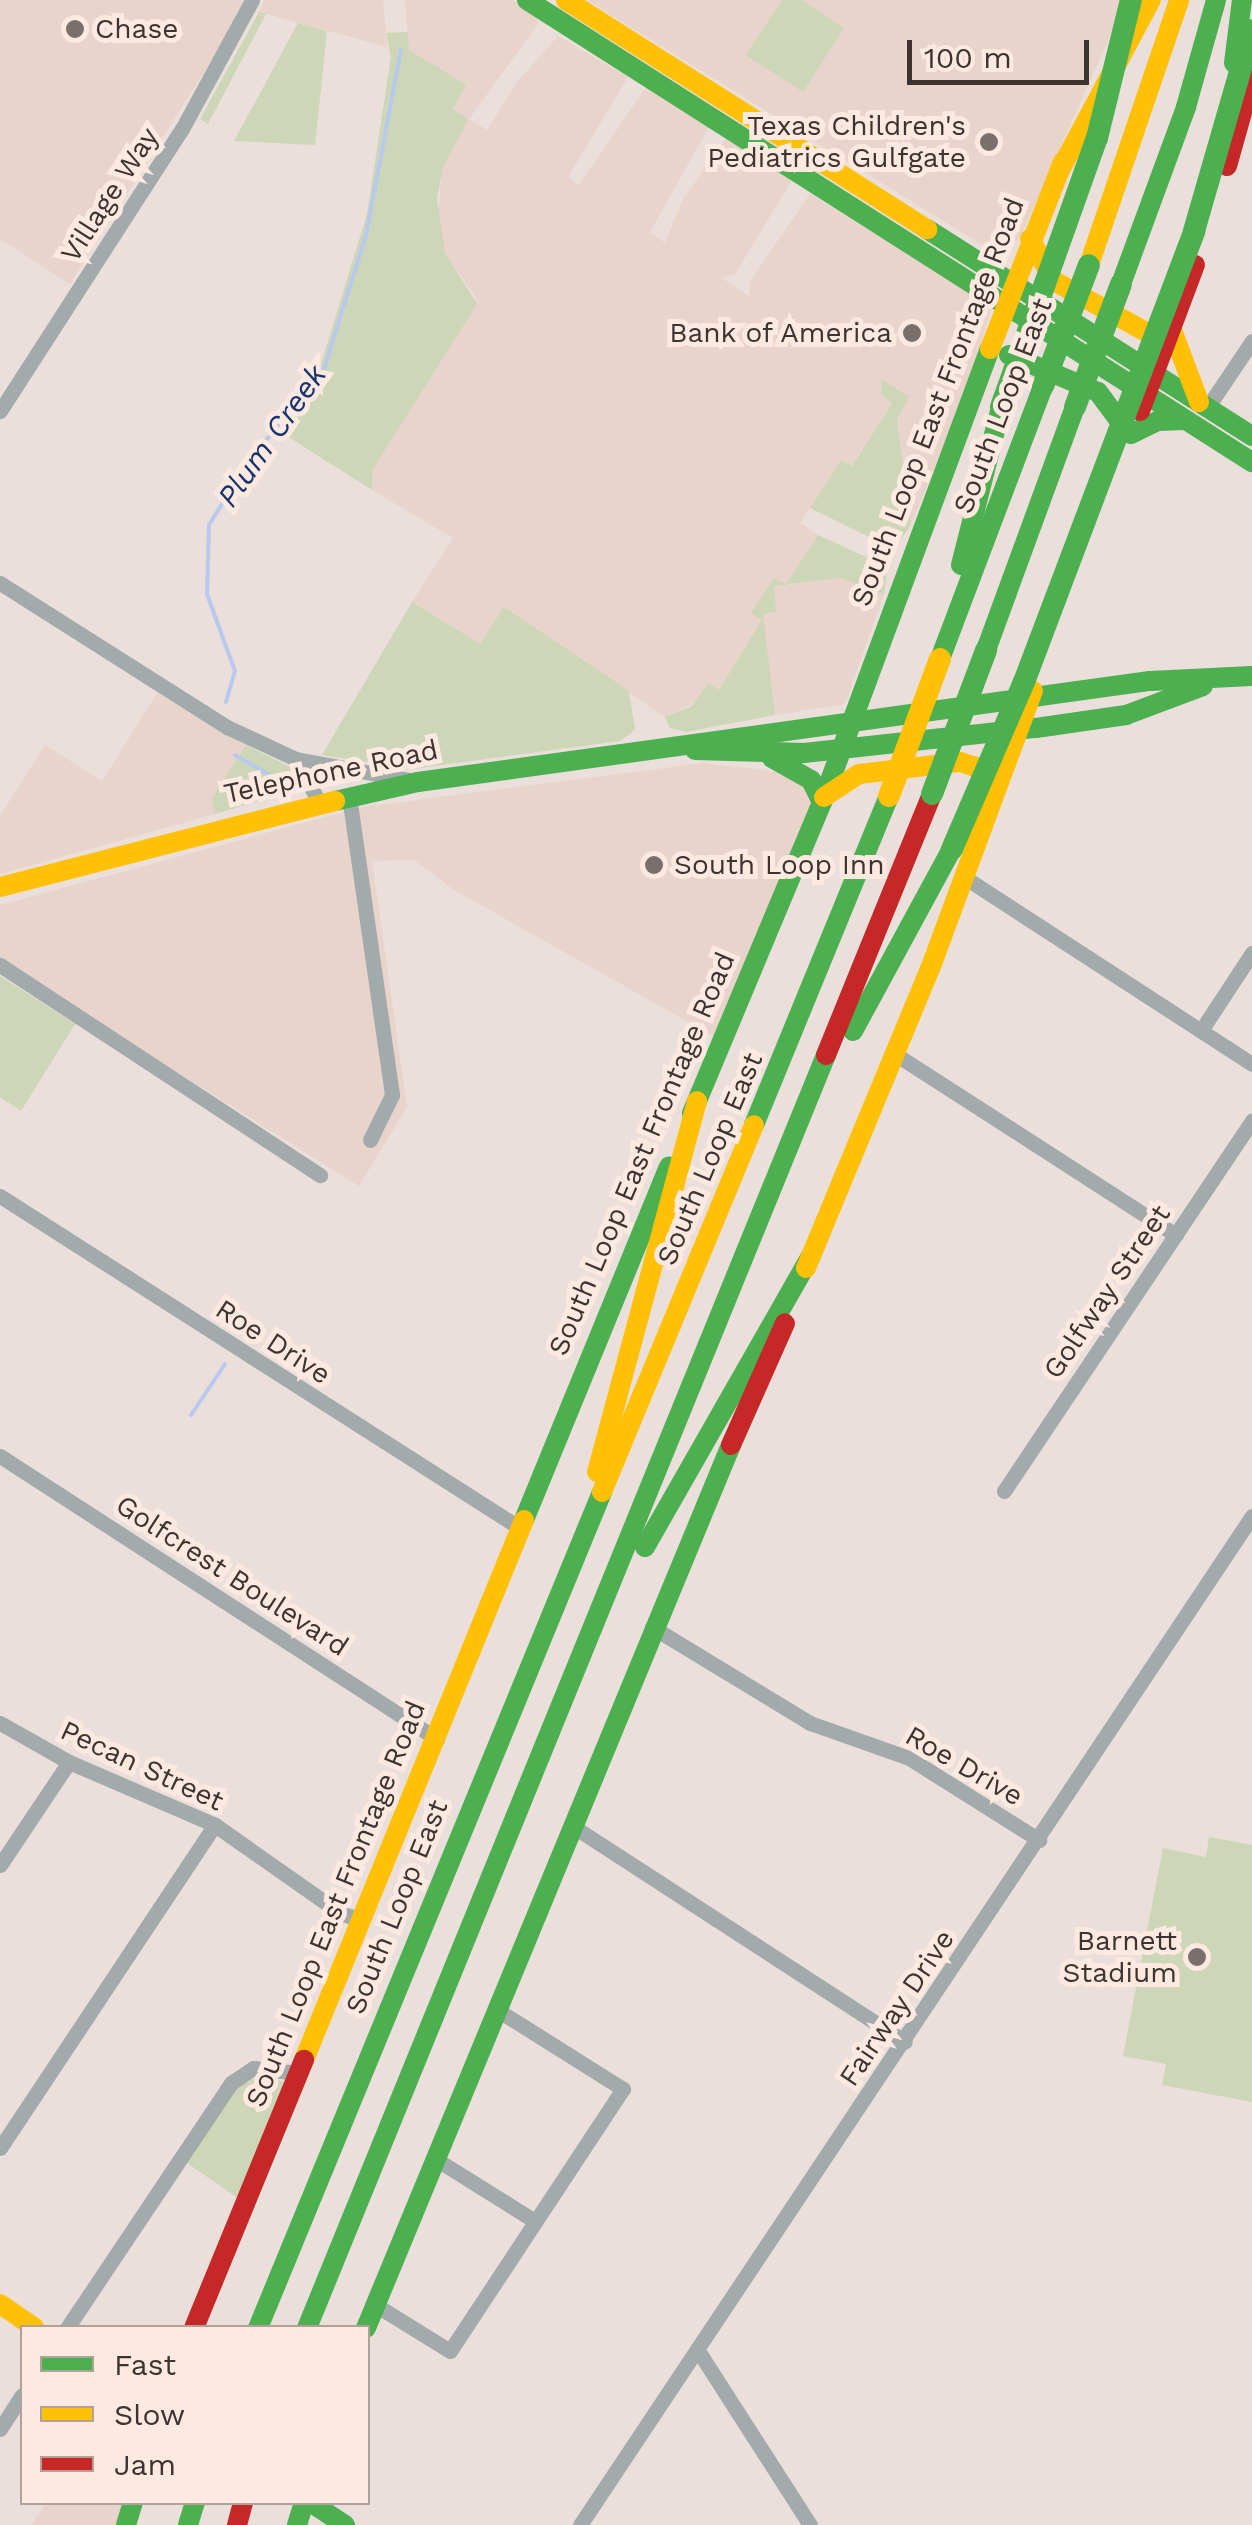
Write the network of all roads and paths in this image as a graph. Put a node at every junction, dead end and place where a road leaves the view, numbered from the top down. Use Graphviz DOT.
graph roads {
  1 [pos="252,0"];
  2 [pos="526,0"];
  3 [pos="1133,0"];
  4 [pos="1151,0"];
  5 [pos="1179,0"];
  6 [pos="1216,0"];
  7 [pos="1242,0"];
  8 [pos="561,6"];
  9 [pos="1252,30"];
  10 [pos="1252,77"];
  11 [pos="1058,172"];
  12 [pos="1214,208"];
  13 [pos="1030,240"];
  14 [pos="1010,292"];
  15 [pos="1172,330"];
  16 [pos="1252,341"];
  17 [pos="988,359"];
  18 [pos="1150,386"];
  19 [pos="0,411"];
  20 [pos="1198,411"];
  21 [pos="1130,436"];
  22 [pos="1252,436"];
  23 [pos="1252,462"];
  24 [pos="0,583"];
  25 [pos="940,659"];
  26 [pos="1252,676"];
  27 [pos="1219,680"];
  28 [pos="1030,699"];
  29 [pos="852,719"];
  30 [pos="1020,730"];
  31 [pos="681,748"];
  32 [pos="842,749"];
  33 [pos="760,755"];
  34 [pos="296,758"];
  35 [pos="418,782"];
  36 [pos="349,796"];
  37 [pos="993,798"];
  38 [pos="823,800"];
  39 [pos="318,802"];
  40 [pos="964,878"];
  41 [pos="0,887"];
  42 [pos="1252,953"];
  43 [pos="0,965"];
  44 [pos="1202,1029"];
  45 [pos="895,1054"];
  46 [pos="1252,1064"];
  47 [pos="697,1101"];
  48 [pos="1252,1120"];
  49 [pos="801,1124"];
  50 [pos="370,1140"];
  51 [pos="320,1176"];
  52 [pos="0,1196"];
  53 [pos="1176,1235"];
  54 [pos="811,1256"];
  55 [pos="0,1456"];
  56 [pos="1004,1490"];
  57 [pos="1252,1516"];
  58 [pos="520,1528"];
  59 [pos="580,1547"];
  60 [pos="652,1627"];
  61 [pos="594,1635"];
  62 [pos="0,1723"];
  63 [pos="436,1738"];
  64 [pos="69,1762"];
  65 [pos="215,1824"];
  66 [pos="571,1824"];
  67 [pos="1039,1840"];
  68 [pos="0,1866"];
  69 [pos="362,1920"];
  70 [pos="496,2009"];
  71 [pos="905,2042"];
  72 [pos="299,2073"];
  73 [pos="0,2148"];
  74 [pos="434,2158"];
  75 [pos="535,2221"];
  76 [pos="0,2304"];
  77 [pos="374,2304"];
  78 [pos="32,2325"];
  79 [pos="69,2325"];
  80 [pos="195,2325"];
  81 [pos="259,2325"];
  82 [pos="308,2325"];
  83 [pos="367,2325"];
  84 [pos="697,2349"];
  85 [pos="20,2398"];
  86 [pos="0,2428"];
  87 [pos="312,2505"];
  88 [pos="803,2522"];
  89 [pos="345,2525"];
  90 [pos="580,2525"];
  1 -- 19 [label="street, Village Way"];
  2 -- 8 [label="main road"];
  3 -- 11 [label="main road, South Loop East Frontage Road"];
  3 -- 25 [label="main road, bridge"];
  4 -- 11 [label="main road"];
  5 -- 25 [label="main road, South Loop East, bridge"];
  6 -- 49 [label="main road, bridge"];
  7 -- 12 [label="main road"];
  8 -- 14 [label="main road"];
  9 -- 49 [label="main road, bridge"];
  10 -- 12 [label="main road"];
  11 -- 13 [label="main road, South Loop East Frontage Road"];
  12 -- 15 [label="main road"];
  13 -- 14 [label="main road, South Loop East Frontage Road"];
  13 -- 15 [label="main road"];
  14 -- 17 [label="main road, South Loop East Frontage Road"];
  14 -- 18 [label="main road"];
  15 -- 18 [label="main road"];
  15 -- 20 [label="main road"];
  16 -- 20 [label="street"];
  17 -- 21 [label="main road"];
  17 -- 29 [label="main road, South Loop East Frontage Road"];
  18 -- 20 [label="main road"];
  18 -- 21 [label="main road"];
  20 -- 21 [label="main road"];
  20 -- 22 [label="main road"];
  20 -- 23 [label="main road"];
  21 -- 28 [label="main road"];
  24 -- 34 [label="street"];
  25 -- 59 [label="main road, South Loop East, bridge"];
  26 -- 27 [label="main road, Telephone Road"];
  27 -- 28 [label="main road, Telephone Road"];
  27 -- 30 [label="main road, Telephone Road"];
  28 -- 29 [label="main road, Telephone Road"];
  28 -- 30 [label="main road"];
  29 -- 31 [label="main road, Telephone Road"];
  29 -- 32 [label="main road, South Loop East Frontage Road"];
  30 -- 32 [label="main road, Telephone Road"];
  30 -- 37 [label="main road"];
  31 -- 33 [label="main road, Telephone Road"];
  31 -- 35 [label="main road, Telephone Road"];
  32 -- 33 [label="main road, Telephone Road"];
  32 -- 38 [label="main road, South Loop East Frontage Road"];
  33 -- 38 [label="main road"];
  34 -- 35 [label="street"];
  34 -- 39 [label="street"];
  35 -- 36 [label="main road, Telephone Road"];
  36 -- 39 [label="main road, Telephone Road"];
  36 -- 50 [label="street"];
  37 -- 38 [label="main road"];
  37 -- 40 [label="main road"];
  38 -- 47 [label="main road, South Loop East Frontage Road"];
  39 -- 41 [label="main road, Telephone Road"];
  40 -- 44 [label="street"];
  40 -- 45 [label="main road"];
  42 -- 44 [label="street"];
  43 -- 51 [label="street"];
  44 -- 46 [label="street"];
  45 -- 53 [label="street"];
  45 -- 54 [label="main road"];
  47 -- 58 [label="main road, South Loop East Frontage Road"];
  47 -- 59 [label="main road"];
  48 -- 53 [label="street, Golfway Street"];
  49 -- 61 [label="main road"];
  52 -- 58 [label="street, Roe Drive"];
  53 -- 56 [label="street, Golfway Street"];
  54 -- 60 [label="main road"];
  54 -- 61 [label="main road"];
  55 -- 63 [label="street, Golfcrest Boulevard"];
  57 -- 67 [label="street, Fairway Drive"];
  58 -- 63 [label="main road, South Loop East Frontage Road"];
  59 -- 81 [label="main road, South Loop East"];
  60 -- 66 [label="main road"];
  60 -- 67 [label="street, Roe Drive"];
  61 -- 82 [label="main road"];
  62 -- 64 [label="street, Pecan Street"];
  63 -- 69 [label="main road, South Loop East Frontage Road"];
  64 -- 65 [label="street, Pecan Street"];
  64 -- 68 [label="street"];
  65 -- 69 [label="street, Pecan Street"];
  65 -- 73 [label="street"];
  66 -- 70 [label="main road"];
  66 -- 71 [label="street"];
  67 -- 71 [label="street, Fairway Drive"];
  69 -- 72 [label="main road, South Loop East Frontage Road"];
  70 -- 74 [label="main road"];
  70 -- 75 [label="street"];
  71 -- 84 [label="street, Fairway Drive"];
  72 -- 79 [label="street"];
  72 -- 80 [label="main road, South Loop East Frontage Road"];
  74 -- 75 [label="street"];
  74 -- 77 [label="main road"];
  75 -- 77 [label="street"];
  76 -- 78 [label="main road"];
  77 -- 83 [label="main road"];
  84 -- 88 [label="street"];
  84 -- 90 [label="street, Fairway Drive"];
  85 -- 86 [label="street"];
  87 -- 89 [label="main road"];
}
